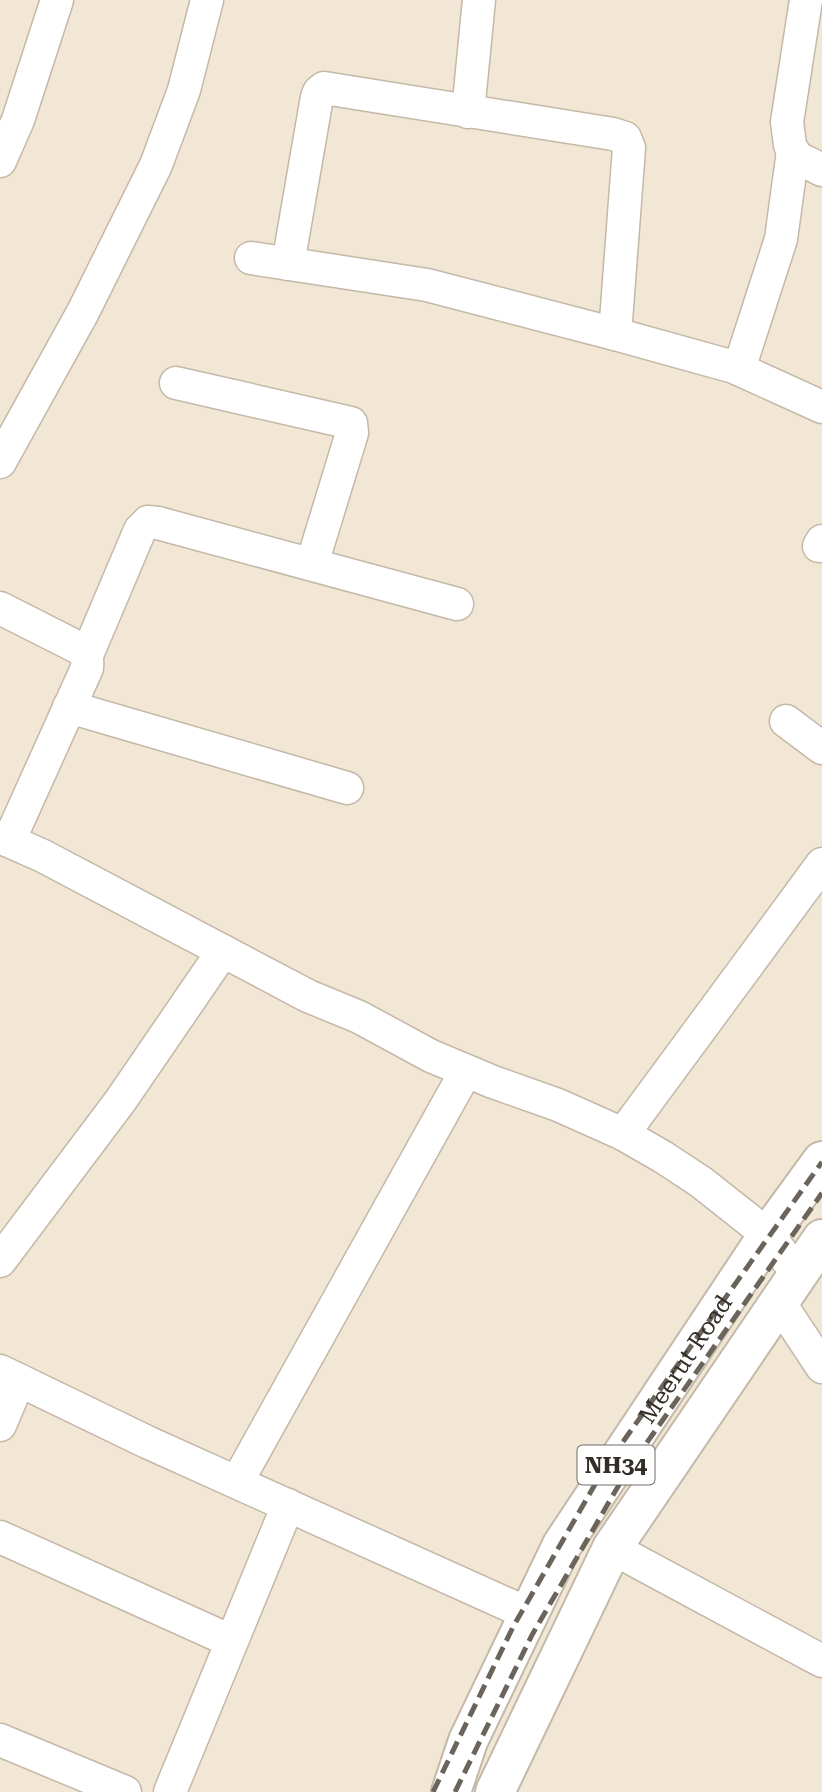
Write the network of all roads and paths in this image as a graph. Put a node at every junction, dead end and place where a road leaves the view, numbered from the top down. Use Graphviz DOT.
graph roads {
  1 [pos="57,0"];
  2 [pos="207,0"];
  3 [pos="479,0"];
  4 [pos="806,0"];
  5 [pos="468,112"];
  6 [pos="793,151"];
  7 [pos="0,162"];
  8 [pos="822,170"];
  9 [pos="251,258"];
  10 [pos="288,264"];
  11 [pos="615,334"];
  12 [pos="739,369"];
  13 [pos="176,383"];
  14 [pos="822,407"];
  15 [pos="0,462"];
  16 [pos="312,564"];
  17 [pos="457,604"];
  18 [pos="0,608"];
  19 [pos="87,655"];
  20 [pos="69,708"];
  21 [pos="786,721"];
  22 [pos="822,748"];
  23 [pos="347,788"];
  24 [pos="5,839"];
  25 [pos="822,864"];
  26 [pos="223,951"];
  27 [pos="466,1071"];
  28 [pos="623,1134"];
  29 [pos="822,1161"];
  30 [pos="768,1235"];
  31 [pos="5,1244"];
  32 [pos="807,1263"];
  33 [pos="822,1367"];
  34 [pos="10,1376"];
  35 [pos="0,1425"];
  36 [pos="237,1482"];
  37 [pos="288,1505"];
  38 [pos="0,1537"];
  39 [pos="611,1548"];
  40 [pos="530,1614"];
  41 [pos="232,1641"];
  42 [pos="822,1661"];
  43 [pos="0,1740"];
  44 [pos="125,1792"];
  45 [pos="170,1792"];
  46 [pos="451,1792"];
  47 [pos="495,1792"];
  1 -- 7 [label="street"];
  2 -- 15 [label="street"];
  3 -- 5 [label="street"];
  4 -- 6 [label="street"];
  5 -- 10 [label="street"];
  5 -- 11 [label="street"];
  6 -- 8 [label="street"];
  6 -- 12 [label="street"];
  9 -- 10 [label="street"];
  10 -- 11 [label="street"];
  11 -- 12 [label="street"];
  12 -- 14 [label="street"];
  13 -- 16 [label="street"];
  16 -- 17 [label="street"];
  16 -- 19 [label="street"];
  18 -- 19 [label="street"];
  19 -- 20 [label="street"];
  20 -- 23 [label="street"];
  20 -- 24 [label="street"];
  21 -- 22 [label="street"];
  24 -- 26 [label="street"];
  25 -- 28 [label="street"];
  26 -- 27 [label="street"];
  26 -- 31 [label="street"];
  27 -- 28 [label="street"];
  27 -- 36 [label="street"];
  28 -- 30 [label="street"];
  29 -- 30 [label="highway, Meerut Road / NH34"];
  30 -- 32 [label="street"];
  30 -- 40 [label="highway, Meerut Road / NH34"];
  32 -- 33 [label="street"];
  32 -- 39 [label="highway, Meerut Road / NH34"];
  34 -- 35 [label="street"];
  34 -- 36 [label="street"];
  36 -- 37 [label="street"];
  37 -- 40 [label="street"];
  37 -- 41 [label="street"];
  38 -- 41 [label="street"];
  39 -- 42 [label="street"];
  39 -- 47 [label="highway, Meerut Road / NH34"];
  40 -- 46 [label="highway, Meerut Road / NH34"];
  41 -- 45 [label="street"];
  43 -- 44 [label="street"];
}
